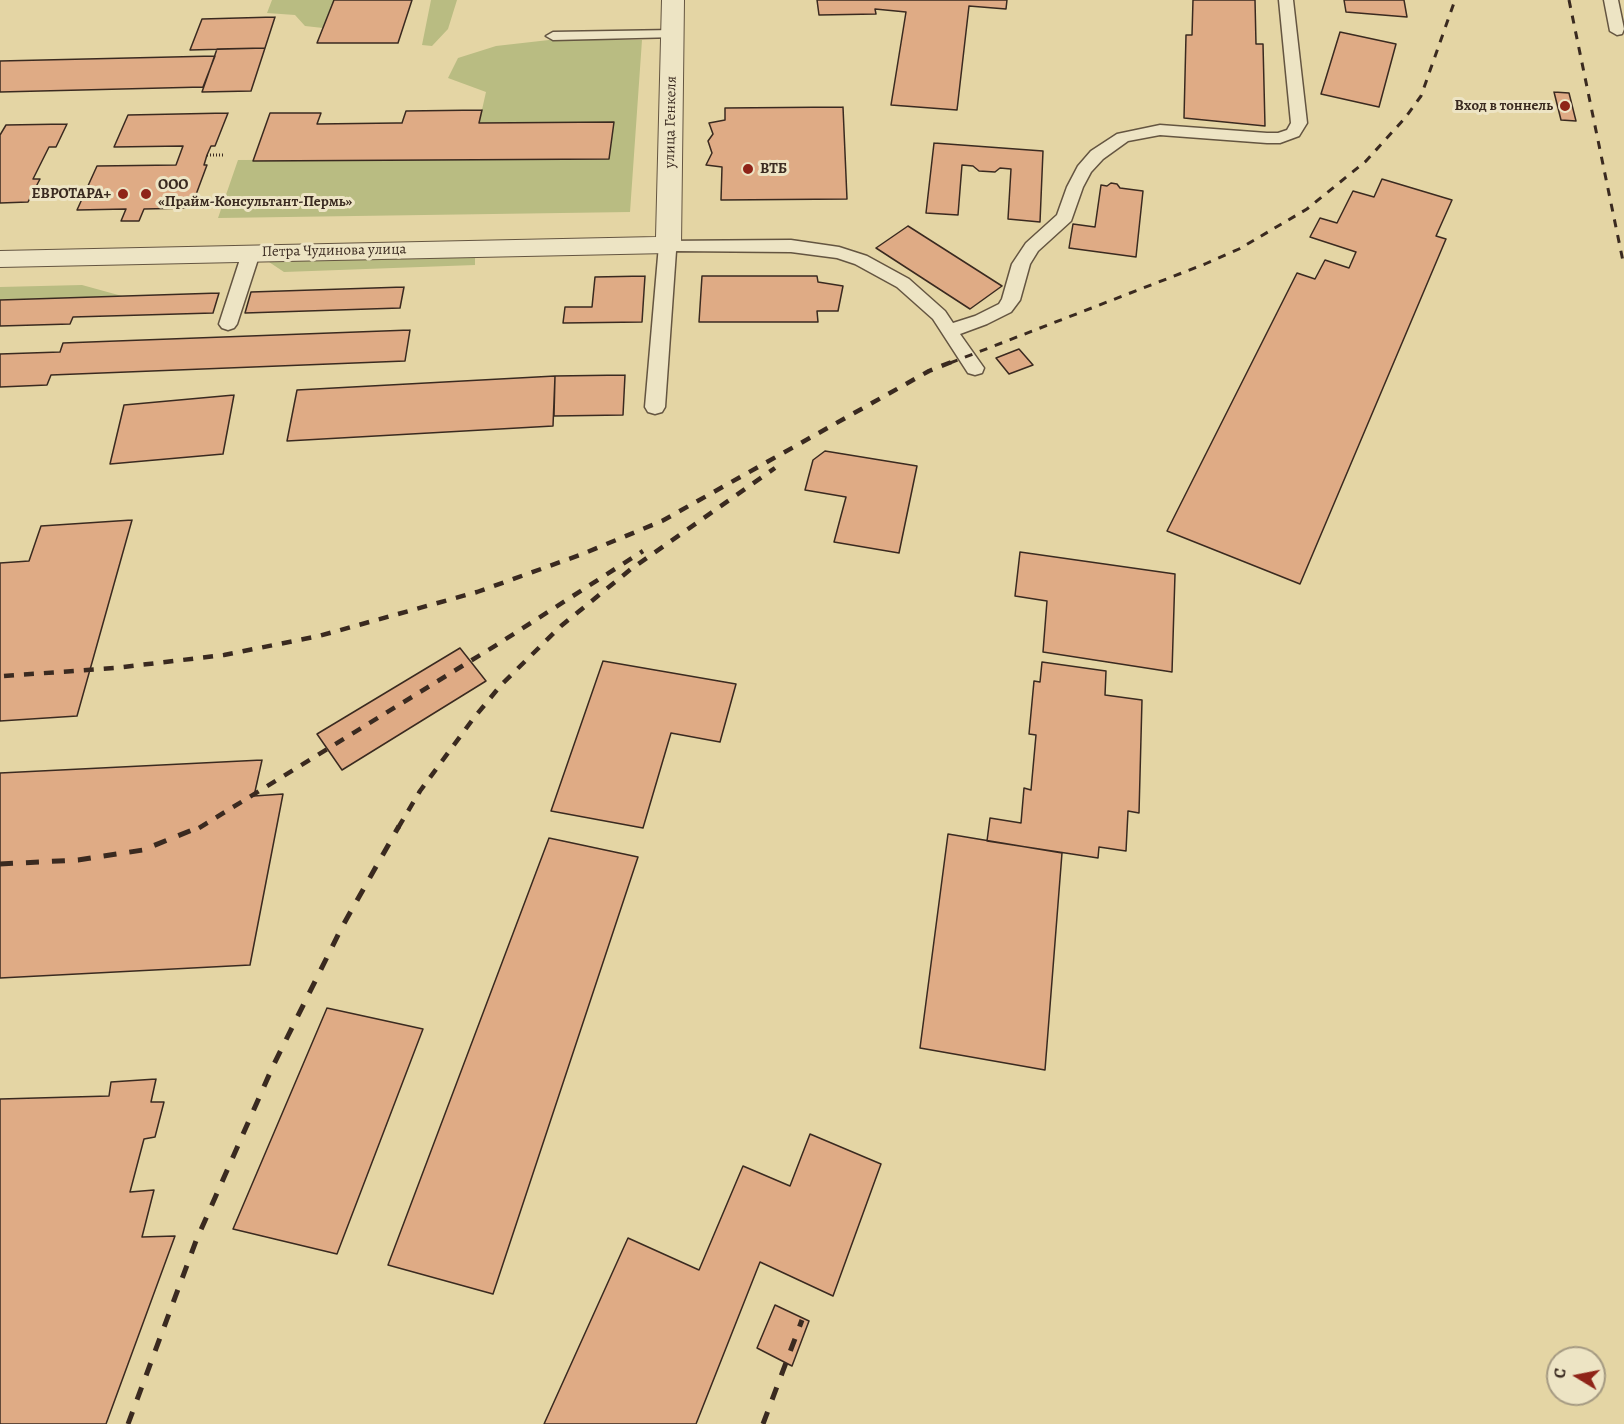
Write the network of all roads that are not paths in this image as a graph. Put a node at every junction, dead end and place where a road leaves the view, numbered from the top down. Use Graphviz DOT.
graph roads {
  1 [pos="673,0"];
  2 [pos="1286,0"];
  3 [pos="1611,0"];
  4 [pos="1617,31"];
  5 [pos="673,34"];
  6 [pos="553,36"];
  7 [pos="668,245"];
  8 [pos="251,253"];
  9 [pos="0,259"];
  10 [pos="228,324"];
  11 [pos="950,331"];
  12 [pos="975,368"];
  13 [pos="655,406"];
  1 -- 5 [label="street, улица Генкеля"];
  2 -- 11 [label="lane"];
  3 -- 4 [label="lane"];
  5 -- 6 [label="lane"];
  5 -- 7 [label="street, улица Генкеля"];
  7 -- 8 [label="street, Петра Чудинова улица"];
  7 -- 11 [label="lane"];
  7 -- 13 [label="lane"];
  8 -- 9 [label="street, Петра Чудинова улица"];
  8 -- 10 [label="lane"];
  11 -- 12 [label="lane"];
}
